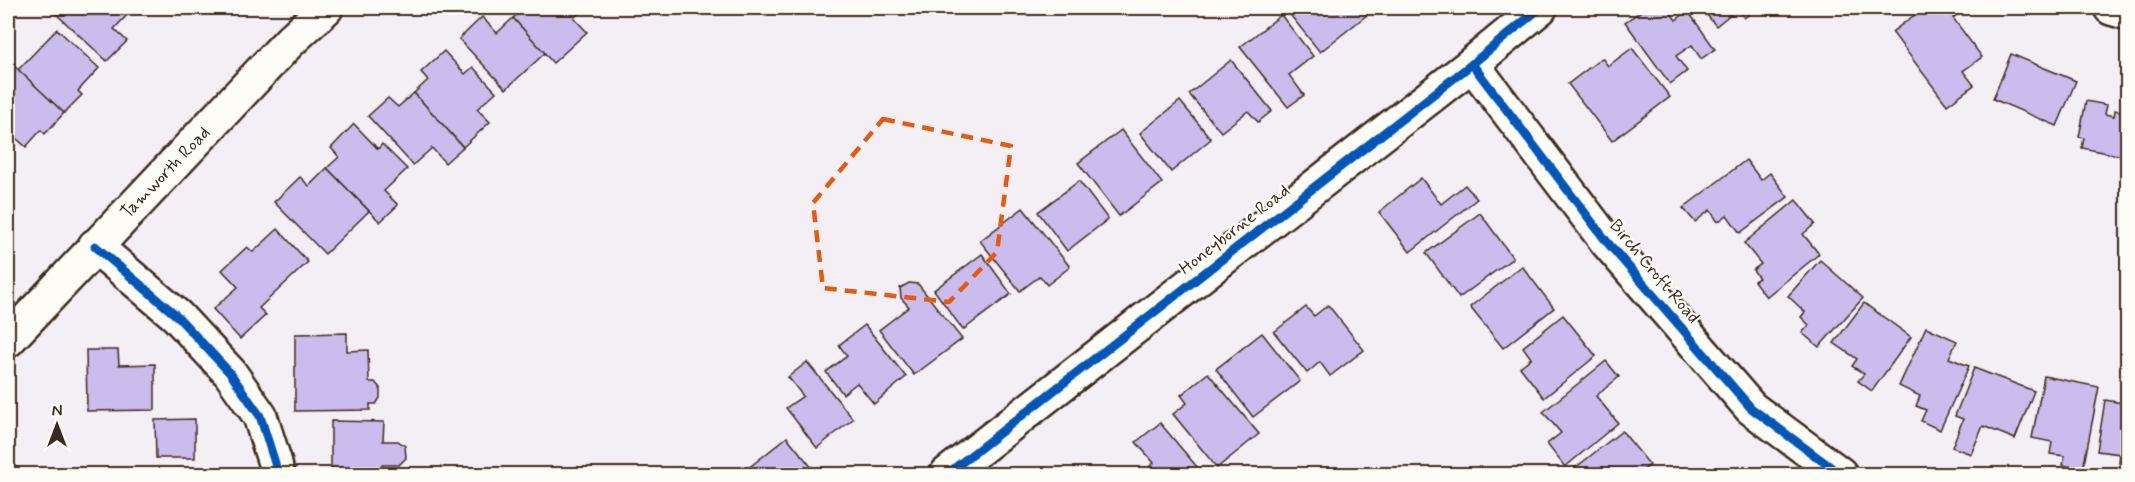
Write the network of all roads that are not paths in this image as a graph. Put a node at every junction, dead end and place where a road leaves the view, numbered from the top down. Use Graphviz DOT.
graph roads {
  1 [pos="326,8"];
  2 [pos="1540,8"];
  3 [pos="2111,8"];
  4 [pos="2127,13"];
  5 [pos="1472,64"];
  6 [pos="95,246"];
  7 [pos="8,340"];
  8 [pos="277,474"];
  9 [pos="947,474"];
  10 [pos="1840,474"];
  1 -- 6 [label="street, Tamworth Road"];
  2 -- 5 [label="street, Honeyborne Road"];
  3 -- 4 [label="street"];
  5 -- 9 [label="street, Honeyborne Road"];
  5 -- 10 [label="street, Birch Croft Road"];
  6 -- 7 [label="street, Tamworth Road"];
  6 -- 8 [label="street"];
}
